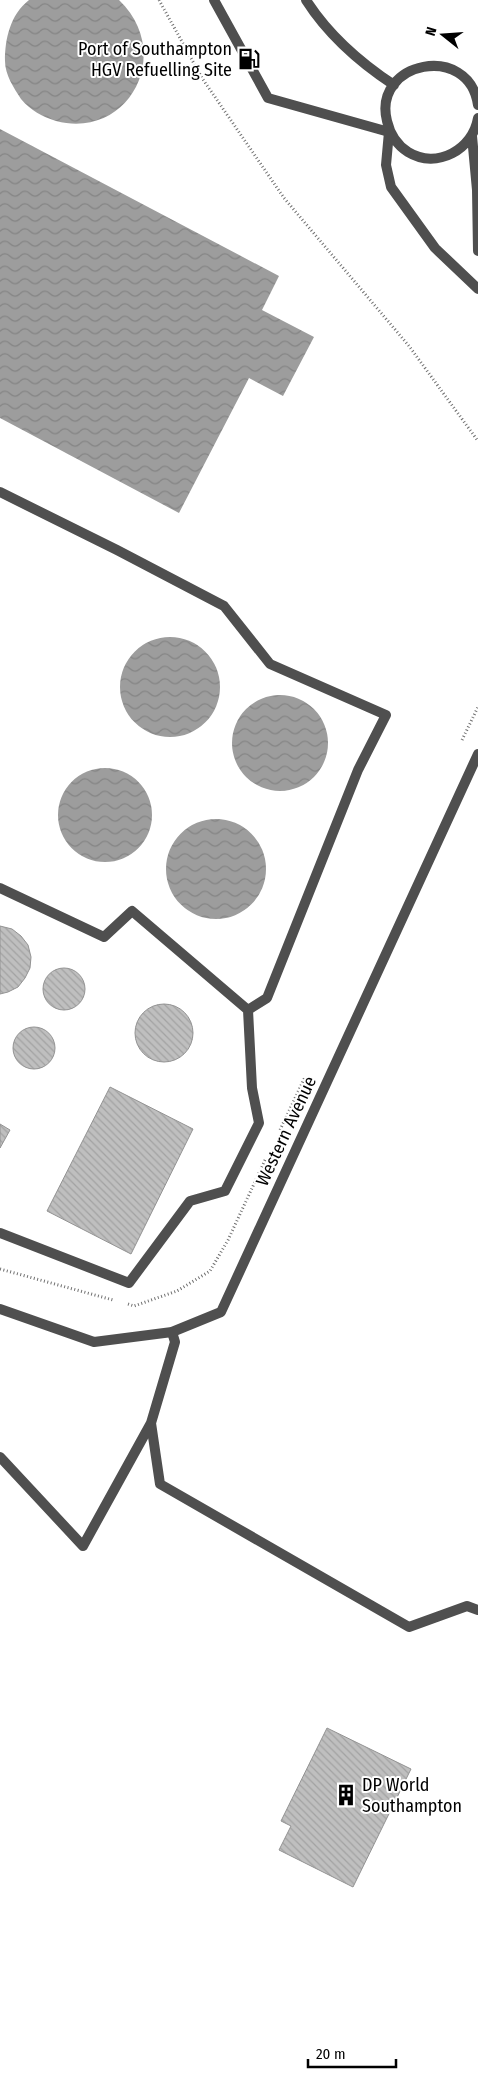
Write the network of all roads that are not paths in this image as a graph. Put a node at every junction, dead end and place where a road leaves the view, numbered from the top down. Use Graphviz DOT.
graph roads {
  1 [pos="214,0"];
  2 [pos="306,0"];
  3 [pos="394,85"];
  4 [pos="478,105"];
  5 [pos="476,127"];
  6 [pos="390,132"];
  7 [pos="478,251"];
  8 [pos="478,289"];
  9 [pos="0,492"];
  10 [pos="478,754"];
  11 [pos="0,888"];
  12 [pos="248,1010"];
  13 [pos="0,1234"];
  14 [pos="0,1309"];
  15 [pos="172,1332"];
  16 [pos="151,1422"];
  17 [pos="0,1457"];
  18 [pos="478,1610"];
  1 -- 6 [label="street"];
  2 -- 3 [label="street"];
  3 -- 4 [label="street"];
  3 -- 6 [label="street"];
  5 -- 6 [label="street"];
  5 -- 7 [label="street"];
  6 -- 8 [label="street"];
  9 -- 12 [label="street"];
  10 -- 15 [label="street, Western Avenue"];
  11 -- 12 [label="street"];
  12 -- 13 [label="street"];
  14 -- 15 [label="street, Western Avenue"];
  15 -- 16 [label="street"];
  16 -- 17 [label="street"];
  16 -- 18 [label="street"];
}
